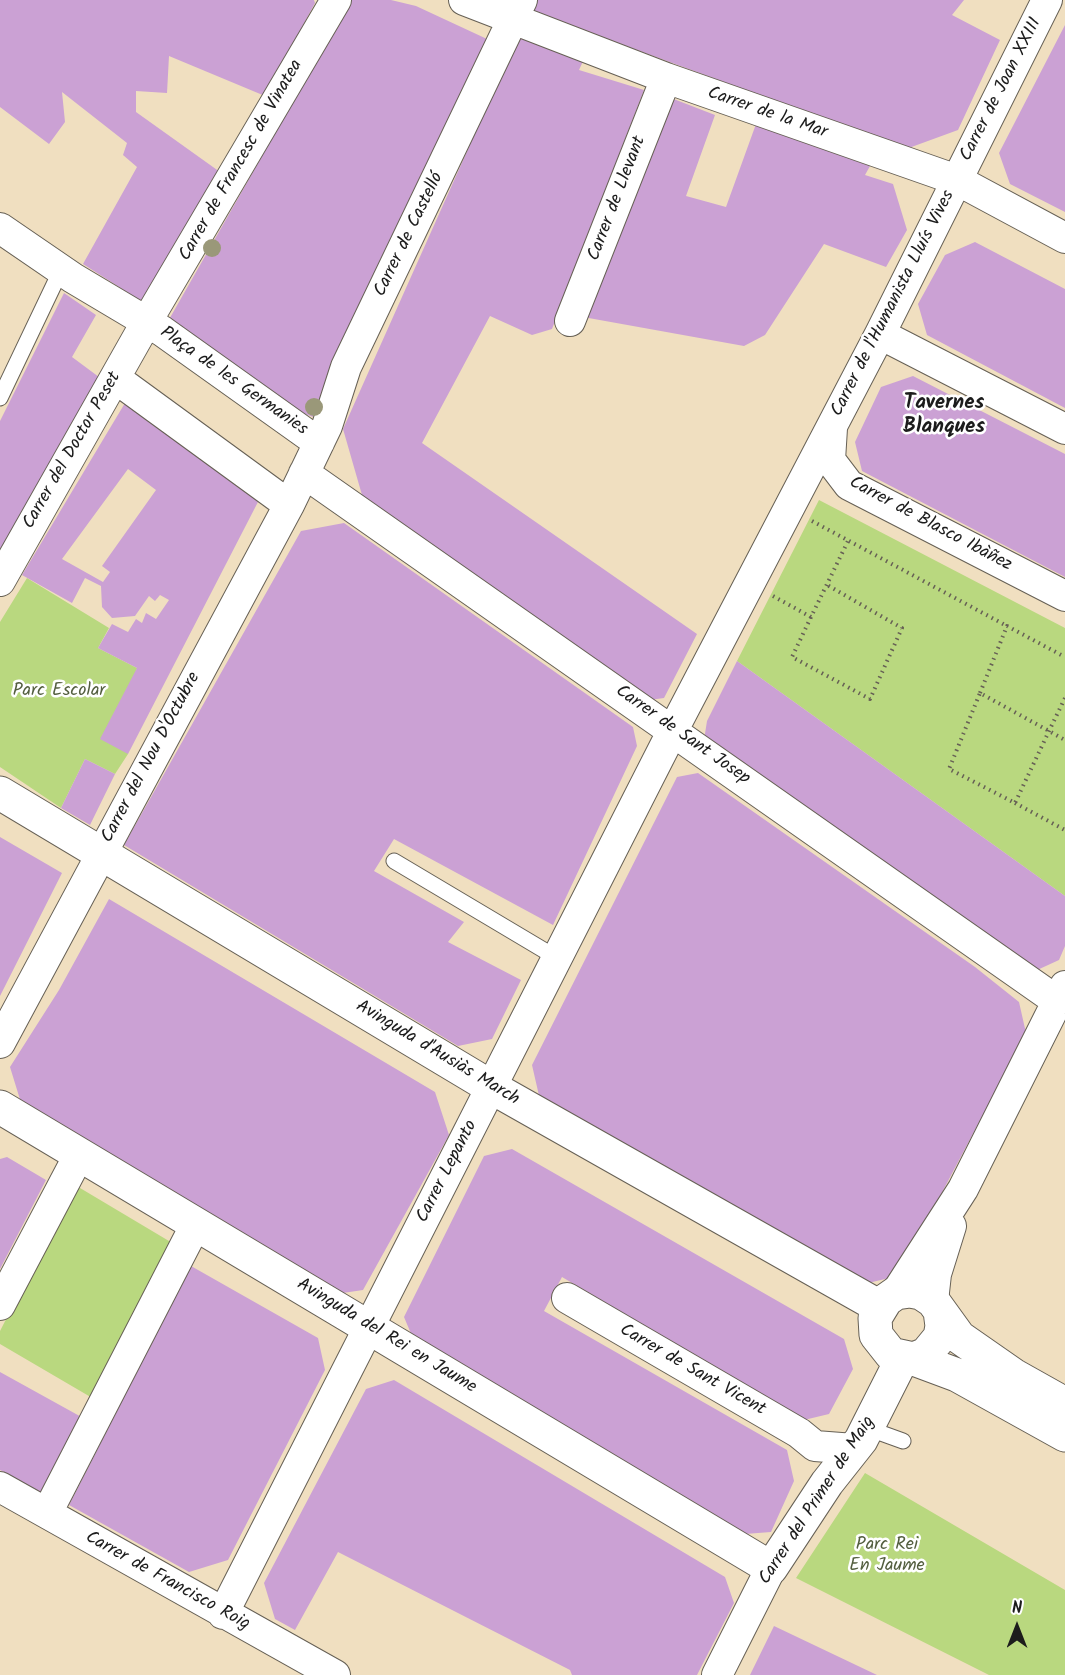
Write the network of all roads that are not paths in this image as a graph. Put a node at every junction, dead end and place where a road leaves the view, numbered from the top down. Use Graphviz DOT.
graph roads {
  1 [pos="336,0"];
  2 [pos="464,0"];
  3 [pos="1047,0"];
  4 [pos="518,9"];
  5 [pos="666,78"];
  6 [pos="957,180"];
  7 [pos="0,228"];
  8 [pos="1065,238"];
  9 [pos="68,274"];
  10 [pos="147,321"];
  11 [pos="570,321"];
  12 [pos="880,334"];
  13 [pos="115,378"];
  14 [pos="0,398"];
  15 [pos="832,428"];
  16 [pos="1065,429"];
  17 [pos="319,443"];
  18 [pos="304,473"];
  19 [pos="289,505"];
  20 [pos="0,581"];
  21 [pos="749,583"];
  22 [pos="1065,596"];
  23 [pos="673,730"];
  24 [pos="0,793"];
  25 [pos="101,853"];
  26 [pos="394,861"];
  27 [pos="557,958"];
  28 [pos="1061,994"];
  29 [pos="0,1043"];
  30 [pos="491,1087"];
  31 [pos="0,1107"];
  32 [pos="80,1155"];
  33 [pos="963,1189"];
  34 [pos="196,1224"];
  35 [pos="567,1299"];
  36 [pos="888,1300"];
  37 [pos="0,1305"];
  38 [pos="936,1306"];
  39 [pos="369,1327"];
  40 [pos="908,1359"];
  41 [pos="1053,1397"];
  42 [pos="1065,1411"];
  43 [pos="1065,1435"];
  44 [pos="860,1438"];
  45 [pos="903,1442"];
  46 [pos="815,1446"];
  47 [pos="827,1483"];
  48 [pos="0,1487"];
  49 [pos="47,1513"];
  50 [pos="771,1568"];
  51 [pos="223,1614"];
  52 [pos="335,1675"];
  53 [pos="717,1675"];
  1 -- 10 [label="street, Carrer de Francesc de Vinatea"];
  2 -- 4 [label="street, Carrer de la Mar"];
  3 -- 6 [label="street, Carrer de Joan XXIII"];
  4 -- 5 [label="street, Carrer de la Mar"];
  4 -- 17 [label="street, Carrer de Castelló"];
  5 -- 6 [label="street, Carrer de la Mar"];
  5 -- 11 [label="street, Carrer de Llevant"];
  6 -- 8 [label="street, Carrer de la Mar"];
  6 -- 12 [label="street, Carrer de l'Humanista Lluís Vives"];
  7 -- 9 [label="street, Plaça de les Germanies"];
  9 -- 10 [label="street, Plaça de les Germanies"];
  9 -- 14 [label="lane"];
  10 -- 13 [label="street, Carrer del Doctor Peset"];
  10 -- 17 [label="street, Plaça de les Germanies"];
  12 -- 15 [label="street, Carrer de l'Humanista Lluís Vives"];
  12 -- 16 [label="street"];
  13 -- 19 [label="street"];
  13 -- 20 [label="street, Carrer del Doctor Peset"];
  15 -- 21 [label="street, Carrer de l'Humanista Lluís Vives"];
  15 -- 22 [label="street, Carrer de Blasco Ibàñez"];
  17 -- 18 [label="street, Carrer de Castelló"];
  18 -- 19 [label="street, Carrer del Nou D'Octubre"];
  18 -- 23 [label="street, Carrer de Sant Josep"];
  19 -- 25 [label="street, Carrer del Nou D'Octubre"];
  21 -- 23 [label="street, Carrer Lepanto"];
  23 -- 27 [label="street, Carrer Lepanto"];
  23 -- 28 [label="street, Carrer de Sant Josep"];
  24 -- 25 [label="street, Avinguda d'Ausiàs March"];
  25 -- 29 [label="street, Carrer del Nou D'Octubre"];
  25 -- 30 [label="street, Avinguda d'Ausiàs March"];
  26 -- 27 [label="lane"];
  27 -- 30 [label="street, Carrer Lepanto"];
  28 -- 33 [label="street"];
  30 -- 36 [label="street, Avinguda d'Ausiàs March"];
  30 -- 39 [label="street, Carrer Lepanto"];
  31 -- 32 [label="street, Avinguda del Rei en Jaume"];
  32 -- 34 [label="street, Avinguda del Rei en Jaume"];
  32 -- 37 [label="street"];
  33 -- 36 [label="street"];
  33 -- 38 [label="street"];
  34 -- 39 [label="street, Avinguda del Rei en Jaume"];
  34 -- 49 [label="street"];
  35 -- 46 [label="street, Carrer de Sant Vicent"];
  36 -- 38 [label="street"];
  36 -- 40 [label="street"];
  38 -- 40 [label="street"];
  38 -- 41 [label="street"];
  39 -- 50 [label="street, Avinguda del Rei en Jaume"];
  39 -- 51 [label="street, Carrer Lepanto"];
  40 -- 43 [label="street"];
  40 -- 44 [label="street, Carrer del Primer de Maig"];
  41 -- 42 [label="lane"];
  44 -- 45 [label="lane"];
  44 -- 46 [label="street"];
  44 -- 47 [label="street, Carrer del Primer de Maig"];
  46 -- 47 [label="street"];
  47 -- 50 [label="street, Carrer del Primer de Maig"];
  48 -- 49 [label="street, Carrer de Francisco Roig"];
  49 -- 51 [label="street, Carrer de Francisco Roig"];
  50 -- 53 [label="street, Carrer del Primer de Maig"];
  51 -- 52 [label="street, Carrer de Francisco Roig"];
}
